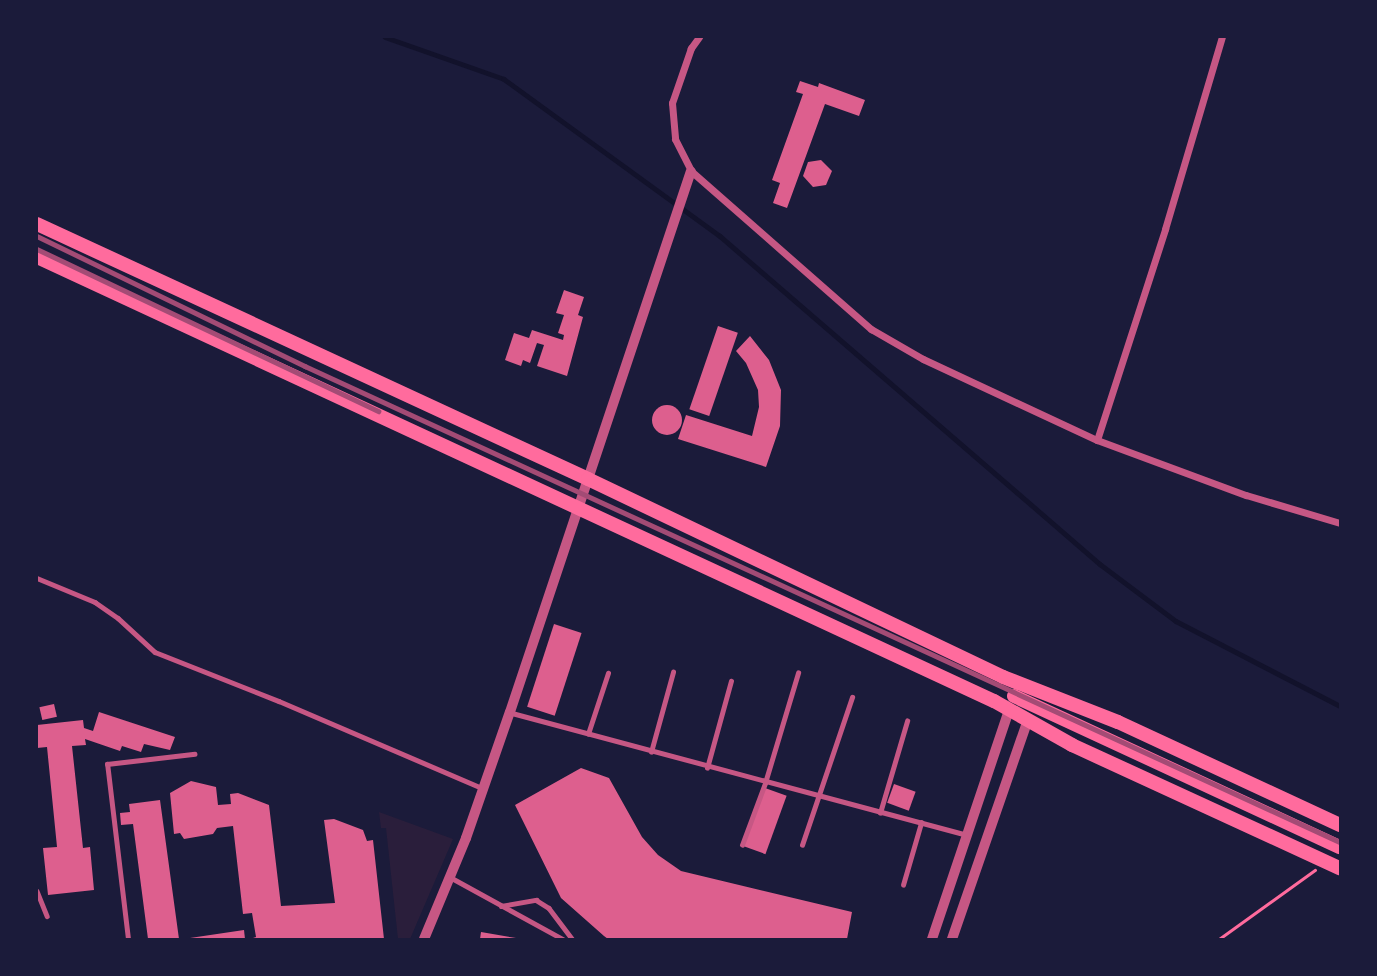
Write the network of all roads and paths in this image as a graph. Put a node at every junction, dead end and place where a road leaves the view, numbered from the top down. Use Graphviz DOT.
graph roads {
  1 [pos="699,37"];
  2 [pos="1222,37"];
  3 [pos="691,171"];
  4 [pos="37,224"];
  5 [pos="37,257"];
  6 [pos="1097,440"];
  7 [pos="588,479"];
  8 [pos="577,510"];
  9 [pos="1340,523"];
  10 [pos="37,578"];
  11 [pos="673,672"];
  12 [pos="608,673"];
  13 [pos="798,673"];
  14 [pos="1003,677"];
  15 [pos="731,681"];
  16 [pos="852,697"];
  17 [pos="1011,703"];
  18 [pos="510,712"];
  19 [pos="1028,719"];
  20 [pos="907,721"];
  21 [pos="588,734"];
  22 [pos="651,752"];
  23 [pos="194,754"];
  24 [pos="708,768"];
  25 [pos="765,783"];
  26 [pos="483,788"];
  27 [pos="818,797"];
  28 [pos="880,813"];
  29 [pos="921,823"];
  30 [pos="1340,825"];
  31 [pos="968,835"];
  32 [pos="742,845"];
  33 [pos="802,845"];
  34 [pos="1340,848"];
  35 [pos="1326,862"];
  36 [pos="1340,868"];
  37 [pos="450,877"];
  38 [pos="903,885"];
  39 [pos="37,891"];
  40 [pos="500,906"];
  41 [pos="124,908"];
  42 [pos="117,909"];
  43 [pos="47,916"];
  44 [pos="126,928"];
  45 [pos="119,929"];
  46 [pos="128,939"];
  47 [pos="424,939"];
  48 [pos="562,939"];
  49 [pos="572,939"];
  50 [pos="932,939"];
  51 [pos="952,939"];
  52 [pos="1219,939"];
  1 -- 3 [label="street"];
  2 -- 6 [label="street"];
  3 -- 6 [label="street"];
  3 -- 7 [label="street"];
  4 -- 7 [label="main road"];
  5 -- 8 [label="main road"];
  6 -- 9 [label="street"];
  7 -- 8 [label="street"];
  7 -- 14 [label="main road"];
  8 -- 17 [label="main road"];
  8 -- 18 [label="street"];
  10 -- 26 [label="lane"];
  11 -- 22 [label="lane"];
  12 -- 21 [label="lane"];
  13 -- 25 [label="lane"];
  14 -- 17 [label="main road"];
  14 -- 30 [label="main road"];
  15 -- 24 [label="lane"];
  16 -- 27 [label="lane"];
  17 -- 19 [label="main road"];
  17 -- 31 [label="street"];
  17 -- 34 [label="main road"];
  18 -- 21 [label="lane"];
  18 -- 26 [label="street"];
  19 -- 35 [label="main road"];
  19 -- 51 [label="street"];
  20 -- 28 [label="lane"];
  21 -- 22 [label="lane"];
  22 -- 24 [label="lane"];
  23 -- 41 [label="lane"];
  24 -- 25 [label="lane"];
  25 -- 27 [label="lane"];
  25 -- 32 [label="lane"];
  26 -- 37 [label="street"];
  27 -- 28 [label="lane"];
  27 -- 33 [label="lane"];
  28 -- 29 [label="lane"];
  29 -- 31 [label="lane"];
  29 -- 38 [label="lane"];
  31 -- 50 [label="street"];
  34 -- 35 [label="street"];
  35 -- 36 [label="main road"];
  35 -- 52 [label="path"];
  37 -- 40 [label="lane"];
  37 -- 47 [label="street"];
  39 -- 43 [label="lane"];
  40 -- 48 [label="lane"];
  40 -- 49 [label="lane"];
  41 -- 42 [label="lane"];
  41 -- 44 [label="lane"];
  44 -- 45 [label="lane"];
  44 -- 46 [label="lane"];
}
